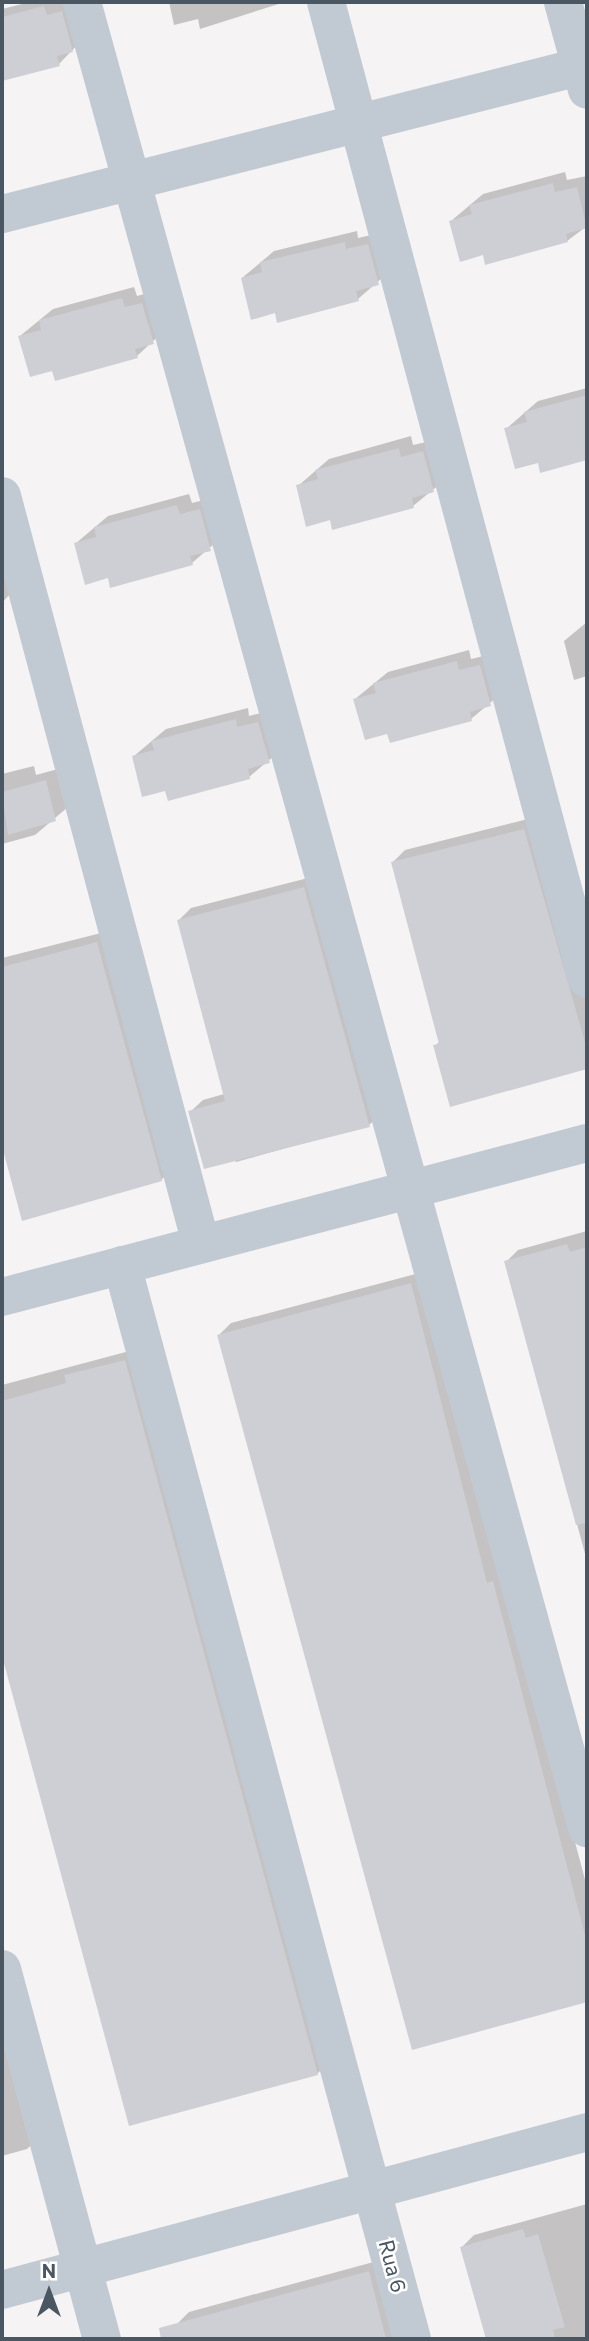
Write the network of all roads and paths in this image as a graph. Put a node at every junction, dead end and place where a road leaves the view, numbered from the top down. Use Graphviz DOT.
graph roads {
  1 [pos="82,2"];
  2 [pos="326,2"];
  3 [pos="563,2"];
  4 [pos="585,74"];
  5 [pos="359,121"];
  6 [pos="130,178"];
  7 [pos="2,214"];
  8 [pos="2,496"];
  9 [pos="587,979"];
  10 [pos="587,1143"];
  11 [pos="410,1187"];
  12 [pos="201,1244"];
  13 [pos="122,1265"];
  14 [pos="2,1297"];
  15 [pos="587,1828"];
  16 [pos="2,1969"];
  17 [pos="587,2132"];
  18 [pos="373,2193"];
  19 [pos="83,2270"];
  20 [pos="2,2290"];
  21 [pos="102,2339"];
  22 [pos="412,2339"];
  1 -- 6 [label="street"];
  2 -- 5 [label="street"];
  3 -- 4 [label="street"];
  4 -- 5 [label="street"];
  5 -- 6 [label="street"];
  5 -- 9 [label="street"];
  6 -- 7 [label="street"];
  6 -- 11 [label="street"];
  8 -- 12 [label="street"];
  10 -- 11 [label="street"];
  11 -- 12 [label="street"];
  11 -- 15 [label="street"];
  12 -- 13 [label="street"];
  13 -- 14 [label="street"];
  13 -- 18 [label="street, Rua 6"];
  16 -- 19 [label="street"];
  17 -- 18 [label="street"];
  18 -- 19 [label="street"];
  18 -- 22 [label="street, Rua 6"];
  19 -- 20 [label="street"];
  19 -- 21 [label="street"];
}
